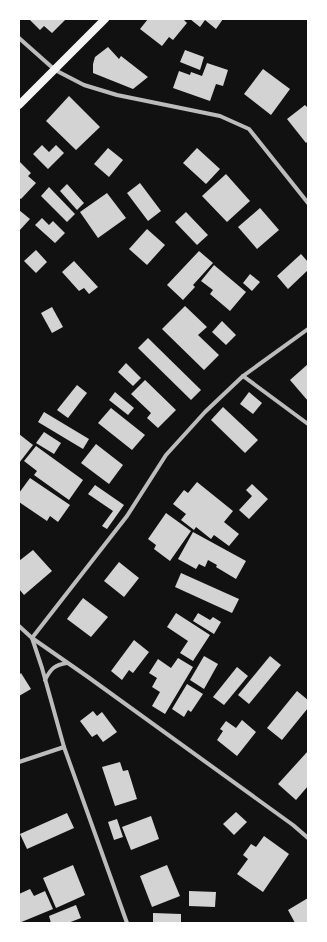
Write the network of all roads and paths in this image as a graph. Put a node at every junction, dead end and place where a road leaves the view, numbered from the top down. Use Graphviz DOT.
graph roads {
  1 [pos="105,19"];
  2 [pos="19,38"];
  3 [pos="54,70"];
  4 [pos="19,105"];
  5 [pos="308,203"];
  6 [pos="308,329"];
  7 [pos="243,376"];
  8 [pos="308,424"];
  9 [pos="19,626"];
  10 [pos="32,638"];
  11 [pos="67,663"];
  12 [pos="45,680"];
  13 [pos="64,747"];
  14 [pos="19,762"];
  15 [pos="308,838"];
  16 [pos="127,923"];
  1 -- 3 [label="main road"];
  2 -- 3 [label="street"];
  3 -- 4 [label="main road"];
  3 -- 5 [label="street"];
  6 -- 7 [label="street"];
  7 -- 8 [label="street"];
  7 -- 10 [label="street"];
  9 -- 10 [label="street"];
  10 -- 11 [label="street"];
  10 -- 12 [label="street"];
  11 -- 12 [label="street"];
  11 -- 15 [label="street"];
  12 -- 13 [label="street"];
  13 -- 14 [label="street"];
  13 -- 16 [label="street"];
}
